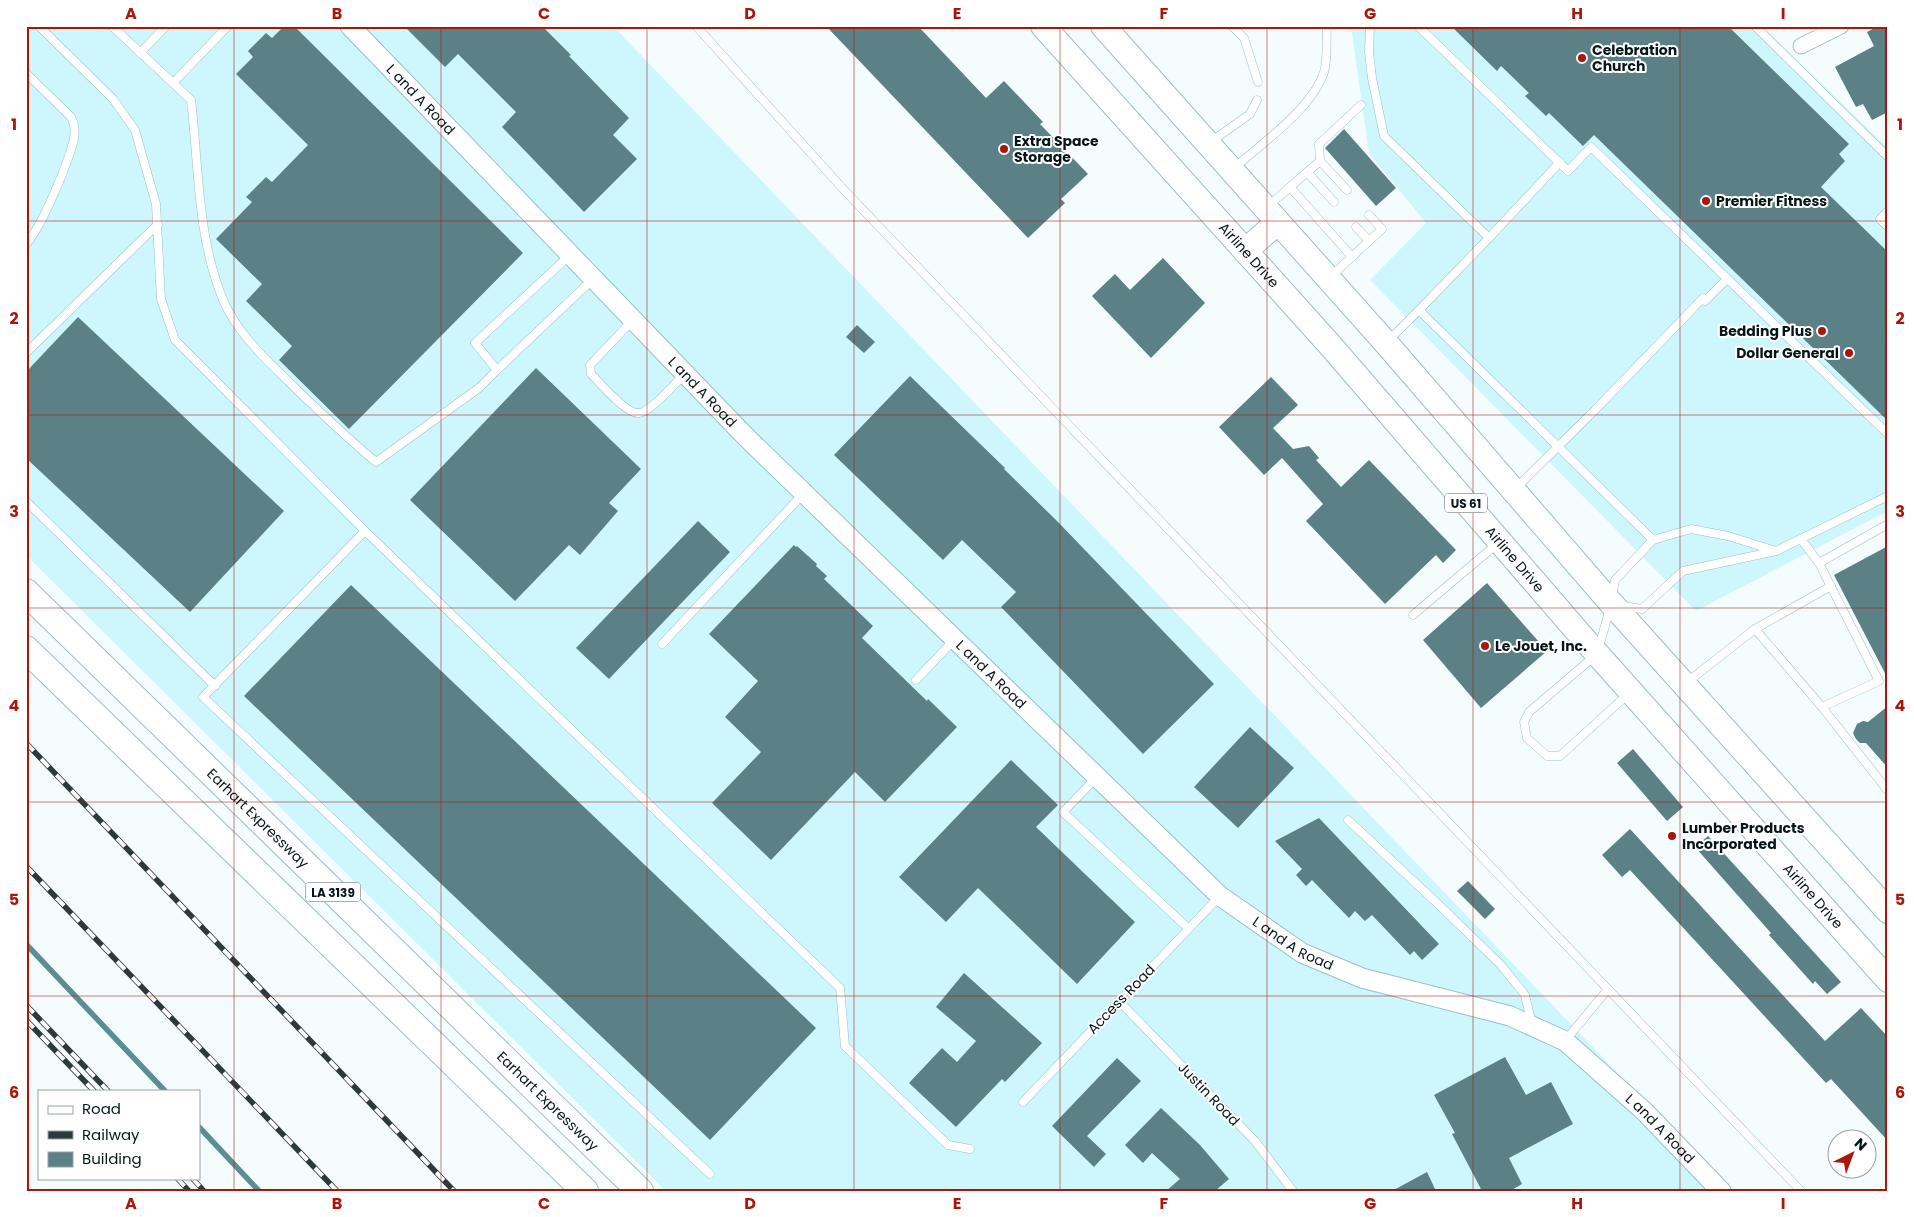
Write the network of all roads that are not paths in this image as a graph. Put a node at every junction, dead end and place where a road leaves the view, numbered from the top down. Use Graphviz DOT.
graph roads {
  1 [pos="39,26"];
  2 [pos="112,26"];
  3 [pos="166,26"];
  4 [pos="228,26"];
  5 [pos="350,26"];
  6 [pos="696,26"];
  7 [pos="1043,26"];
  8 [pos="1103,26"];
  9 [pos="1232,26"];
  10 [pos="1327,26"];
  11 [pos="1370,26"];
  12 [pos="1418,26"];
  13 [pos="1755,26"];
  14 [pos="1841,26"];
  15 [pos="1800,46"];
  16 [pos="140,53"];
  17 [pos="26,73"];
  18 [pos="1258,82"];
  19 [pos="173,83"];
  20 [pos="1257,100"];
  21 [pos="1361,105"];
  22 [pos="1208,144"];
  23 [pos="1888,157"];
  24 [pos="1320,161"];
  25 [pos="1560,162"];
  26 [pos="1232,170"];
  27 [pos="1308,172"];
  28 [pos="1290,187"];
  29 [pos="1347,190"];
  30 [pos="1334,202"];
  31 [pos="1888,211"];
  32 [pos="1272,215"];
  33 [pos="1369,215"];
  34 [pos="158,224"];
  35 [pos="1356,226"];
  36 [pos="1888,227"];
  37 [pos="1489,238"];
  38 [pos="1368,241"];
  39 [pos="26,244"];
  40 [pos="1245,251"];
  41 [pos="570,255"];
  42 [pos="1352,257"];
  43 [pos="1328,278"];
  44 [pos="1727,278"];
  45 [pos="593,279"];
  46 [pos="1419,310"];
  47 [pos="634,320"];
  48 [pos="1386,343"];
  49 [pos="26,353"];
  50 [pos="497,370"];
  51 [pos="685,374"];
  52 [pos="1888,434"];
  53 [pos="1559,446"];
  54 [pos="1514,490"];
  55 [pos="804,493"];
  56 [pos="1888,496"];
  57 [pos="26,501"];
  58 [pos="1888,524"];
  59 [pos="365,531"];
  60 [pos="1801,539"];
  61 [pos="1653,540"];
  62 [pos="1500,541"];
  63 [pos="1776,551"];
  64 [pos="1819,563"];
  65 [pos="1830,586"];
  66 [pos="26,592"];
  67 [pos="1611,603"];
  68 [pos="1413,615"];
  69 [pos="1755,628"];
  70 [pos="955,639"];
  71 [pos="662,644"];
  72 [pos="26,649"];
  73 [pos="1597,654"];
  74 [pos="916,680"];
  75 [pos="1684,684"];
  76 [pos="215,686"];
  77 [pos="1631,692"];
  78 [pos="1822,707"];
  79 [pos="1097,777"];
  80 [pos="1888,791"];
  81 [pos="1348,820"];
  82 [pos="1220,896"];
  83 [pos="1888,912"];
  84 [pos="1188,928"];
  85 [pos="1888,980"];
  86 [pos="1608,989"];
  87 [pos="1120,1001"];
  88 [pos="1532,1026"];
  89 [pos="1565,1041"];
  90 [pos="1023,1102"];
  91 [pos="970,1149"];
  92 [pos="710,1174"];
  93 [pos="584,1191"];
  94 [pos="640,1191"];
  95 [pos="1294,1191"];
  96 [pos="1721,1191"];
  97 [pos="1801,1191"];
  1 -- 34 [label="lane"];
  2 -- 16 [label="lane"];
  3 -- 16 [label="lane"];
  4 -- 19 [label="lane"];
  5 -- 41 [label="street, L and A Road"];
  6 -- 86 [label="lane"];
  7 -- 40 [label="highway, Airline Drive / US 61"];
  8 -- 22 [label="highway"];
  9 -- 18 [label="lane"];
  10 -- 26 [label="lane"];
  11 -- 37 [label="lane"];
  12 -- 25 [label="lane"];
  13 -- 23 [label="lane"];
  14 -- 15 [label="street"];
  16 -- 19 [label="lane"];
  17 -- 39 [label="lane"];
  19 -- 50 [label="lane"];
  20 -- 22 [label="lane"];
  21 -- 24 [label="lane"];
  22 -- 26 [label="highway"];
  24 -- 27 [label="lane"];
  24 -- 29 [label="lane"];
  25 -- 37 [label="lane"];
  25 -- 44 [label="lane"];
  26 -- 32 [label="highway"];
  27 -- 28 [label="lane"];
  27 -- 30 [label="lane"];
  28 -- 32 [label="lane"];
  28 -- 42 [label="lane"];
  31 -- 36 [label="lane"];
  32 -- 40 [label="highway"];
  32 -- 43 [label="highway"];
  33 -- 38 [label="lane"];
  34 -- 49 [label="lane"];
  34 -- 59 [label="lane"];
  35 -- 38 [label="lane"];
  37 -- 46 [label="lane"];
  38 -- 42 [label="lane"];
  40 -- 62 [label="highway, Airline Drive / US 61"];
  41 -- 45 [label="street, L and A Road"];
  41 -- 50 [label="lane"];
  42 -- 43 [label="lane"];
  43 -- 48 [label="highway"];
  44 -- 52 [label="lane"];
  44 -- 53 [label="lane"];
  45 -- 47 [label="street, L and A Road"];
  45 -- 50 [label="lane"];
  46 -- 48 [label="lane"];
  46 -- 53 [label="lane"];
  47 -- 51 [label="street, L and A Road"];
  47 -- 51 [label="lane"];
  48 -- 54 [label="highway"];
  51 -- 55 [label="street, L and A Road"];
  53 -- 54 [label="lane"];
  53 -- 61 [label="lane"];
  54 -- 67 [label="highway"];
  55 -- 70 [label="street, L and A Road"];
  55 -- 71 [label="lane"];
  56 -- 60 [label="lane"];
  57 -- 76 [label="lane"];
  58 -- 64 [label="lane"];
  59 -- 76 [label="lane"];
  59 -- 91 [label="lane"];
  60 -- 63 [label="lane"];
  60 -- 64 [label="lane"];
  61 -- 63 [label="lane"];
  61 -- 67 [label="lane"];
  62 -- 68 [label="lane"];
  62 -- 73 [label="highway, Airline Drive / US 61"];
  63 -- 67 [label="lane"];
  64 -- 65 [label="lane"];
  65 -- 69 [label="lane"];
  65 -- 78 [label="lane"];
  66 -- 94 [label="highway, Earhart Expressway / LA 3139"];
  67 -- 73 [label="lane"];
  67 -- 75 [label="highway"];
  69 -- 75 [label="lane"];
  69 -- 78 [label="lane"];
  70 -- 74 [label="lane"];
  70 -- 79 [label="street, L and A Road"];
  72 -- 93 [label="highway, LA 3139"];
  73 -- 77 [label="highway, Airline Drive / US 61"];
  73 -- 77 [label="lane"];
  75 -- 83 [label="highway"];
  76 -- 92 [label="lane"];
  77 -- 85 [label="highway, Airline Drive / US 61"];
  78 -- 80 [label="lane"];
  79 -- 82 [label="street, L and A Road"];
  79 -- 84 [label="lane"];
  81 -- 88 [label="lane"];
  82 -- 84 [label="lane, Access Road"];
  82 -- 88 [label="street, L and A Road"];
  84 -- 87 [label="lane, Access Road"];
  86 -- 89 [label="lane"];
  86 -- 97 [label="lane"];
  87 -- 90 [label="lane, Access Road"];
  87 -- 95 [label="lane, Justin Road"];
  88 -- 89 [label="street, L and A Road"];
  89 -- 96 [label="street, L and A Road"];
}
